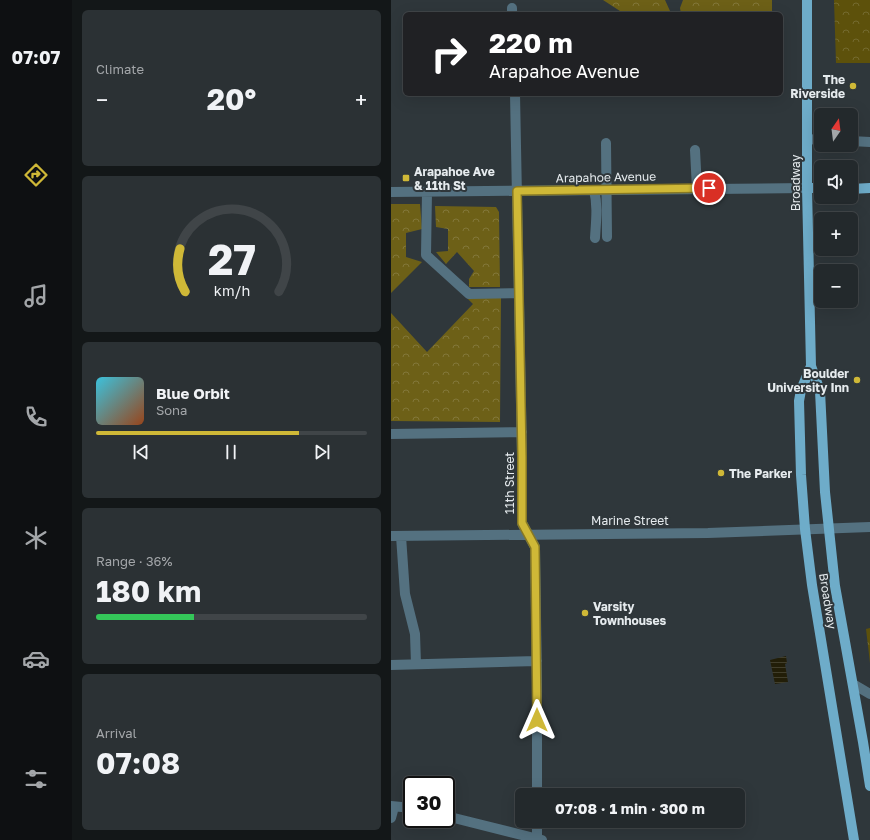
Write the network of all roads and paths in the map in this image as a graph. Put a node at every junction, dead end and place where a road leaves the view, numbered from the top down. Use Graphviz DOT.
graph roads {
  1 [pos="807,0"];
  2 [pos="515,96"];
  3 [pos="807,139"];
  4 [pos="814,140"];
  5 [pos="858,141"];
  6 [pos="870,142"];
  7 [pos="606,144"];
  8 [pos="695,150"];
  9 [pos="807,188"];
  10 [pos="814,188"];
  11 [pos="858,188"];
  12 [pos="870,188"];
  13 [pos="697,189"];
  14 [pos="594,190"];
  15 [pos="607,190"];
  16 [pos="517,191"];
  17 [pos="391,192"];
  18 [pos="427,192"];
  19 [pos="607,237"];
  20 [pos="595,238"];
  21 [pos="519,293"];
  22 [pos="811,366"];
  23 [pos="522,432"];
  24 [pos="391,434"];
  25 [pos="828,528"];
  26 [pos="870,528"];
  27 [pos="805,529"];
  28 [pos="528,534"];
  29 [pos="396,536"];
  30 [pos="537,661"];
  31 [pos="416,664"];
  32 [pos="391,665"];
  33 [pos="853,684"];
  34 [pos="870,694"];
  35 [pos="870,786"];
  36 [pos="537,788"];
  37 [pos="393,806"];
  38 [pos="403,807"];
  39 [pos="391,818"];
  40 [pos="455,818"];
  41 [pos="538,828"];
  42 [pos="539,839"];
  43 [pos="854,840"];
  1 -- 3 [label="main road, Broadway"];
  2 -- 16 [label="street, 11th Street"];
  3 -- 4 [label="street"];
  3 -- 9 [label="main road, Broadway"];
  5 -- 6 [label="street"];
  7 -- 15 [label="street"];
  8 -- 13 [label="street"];
  9 -- 10 [label="main road, Arapahoe Avenue"];
  9 -- 13 [label="street, Arapahoe Avenue"];
  9 -- 22 [label="main road, Broadway"];
  11 -- 12 [label="main road"];
  13 -- 15 [label="street, Arapahoe Avenue"];
  14 -- 15 [label="street, Arapahoe Avenue"];
  14 -- 16 [label="street, Arapahoe Avenue"];
  14 -- 20 [label="street"];
  15 -- 19 [label="street"];
  16 -- 18 [label="street, Arapahoe Avenue"];
  16 -- 21 [label="street, 11th Street"];
  17 -- 18 [label="street, Arapahoe Avenue"];
  18 -- 21 [label="street"];
  21 -- 23 [label="street, 11th Street"];
  22 -- 25 [label="main road, Broadway"];
  22 -- 27 [label="main road, Broadway"];
  23 -- 24 [label="street"];
  23 -- 28 [label="street, 11th Street"];
  25 -- 26 [label="street, Marine Street"];
  25 -- 27 [label="street, Marine Street"];
  25 -- 33 [label="main road, Broadway"];
  27 -- 28 [label="street, Marine Street"];
  27 -- 43 [label="main road, Broadway"];
  28 -- 29 [label="street, Marine Street"];
  28 -- 30 [label="street, 11th Street"];
  29 -- 31 [label="street"];
  30 -- 31 [label="street"];
  30 -- 36 [label="street, 11th Street"];
  31 -- 32 [label="street"];
  33 -- 34 [label="street"];
  33 -- 35 [label="main road, Broadway"];
  37 -- 38 [label="street"];
  37 -- 39 [label="street"];
  40 -- 42 [label="street"];
  41 -- 42 [label="street"];
}
